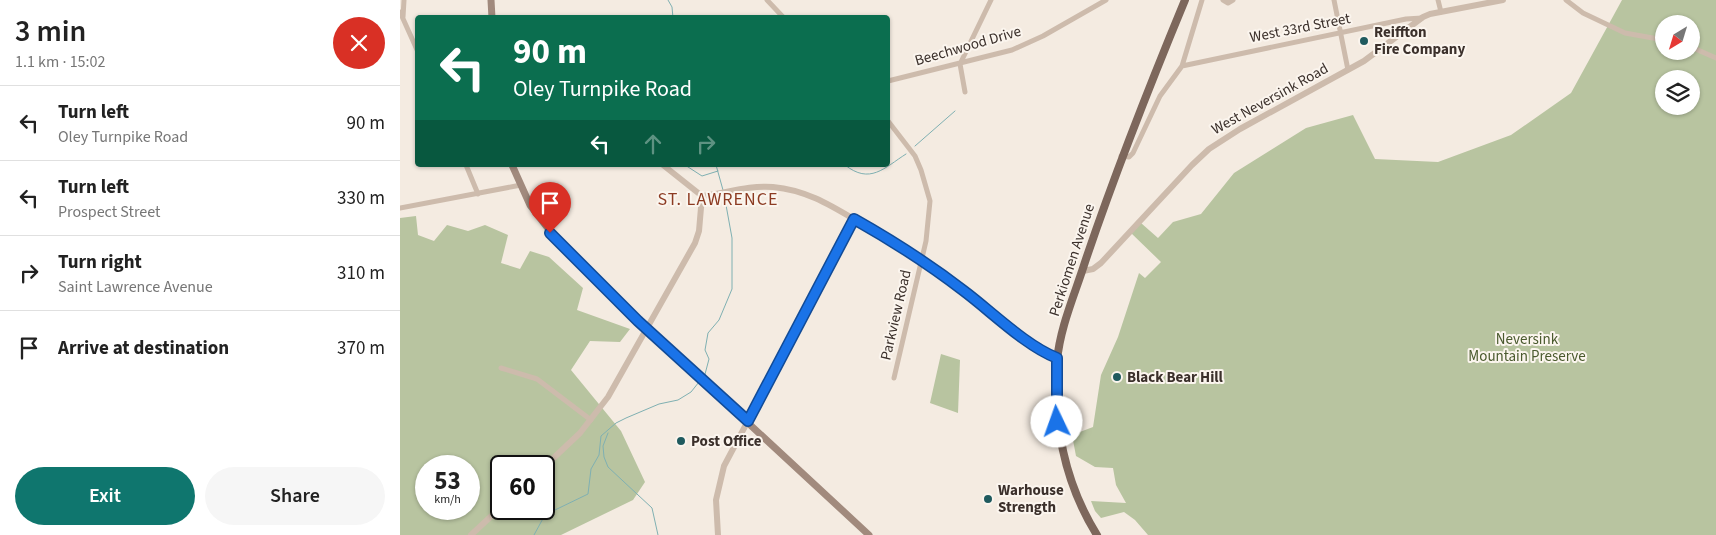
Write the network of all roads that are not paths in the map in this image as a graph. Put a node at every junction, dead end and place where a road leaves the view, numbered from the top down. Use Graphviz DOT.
graph roads {
  1 [pos="404,0"];
  2 [pos="491,0"];
  3 [pos="767,0"];
  4 [pos="991,0"];
  5 [pos="1106,0"];
  6 [pos="1185,0"];
  7 [pos="1202,0"];
  8 [pos="1223,0"];
  9 [pos="1233,0"];
  10 [pos="1334,0"];
  11 [pos="1438,0"];
  12 [pos="1503,0"];
  13 [pos="1566,0"];
  14 [pos="400,12"];
  15 [pos="1441,12"];
  16 [pos="492,15"];
  17 [pos="781,15"];
  18 [pos="403,18"];
  19 [pos="1423,18"];
  20 [pos="1341,32"];
  21 [pos="1655,38"];
  22 [pos="415,45"];
  23 [pos="1700,51"];
  24 [pos="1716,58"];
  25 [pos="960,64"];
  26 [pos="1182,66"];
  27 [pos="1348,70"];
  28 [pos="890,81"];
  29 [pos="965,92"];
  30 [pos="890,124"];
  31 [pos="1122,156"];
  32 [pos="467,167"];
  33 [pos="513,167"];
  34 [pos="666,167"];
  35 [pos="521,185"];
  36 [pos="478,194"];
  37 [pos="702,196"];
  38 [pos="400,208"];
  39 [pos="854,219"];
  40 [pos="922,259"];
  41 [pos="1083,271"];
  42 [pos="647,330"];
  43 [pos="1057,358"];
  44 [pos="501,368"];
  45 [pos="894,378"];
  46 [pos="591,420"];
  47 [pos="748,421"];
  48 [pos="555,456"];
  49 [pos="490,517"];
  50 [pos="471,535"];
  51 [pos="718,535"];
  52 [pos="869,535"];
  53 [pos="1097,535"];
  1 -- 18 [label="street"];
  2 -- 16 [label="main road"];
  3 -- 17 [label="street"];
  4 -- 25 [label="street"];
  5 -- 25 [label="street, Beechwood Drive"];
  6 -- 31 [label="main road, Perkiomen Avenue"];
  7 -- 26 [label="street"];
  8 -- 9 [label="street"];
  10 -- 20 [label="street"];
  11 -- 15 [label="street"];
  12 -- 15 [label="street, West Neversink Road"];
  13 -- 21 [label="street"];
  14 -- 18 [label="street"];
  15 -- 19 [label="street, West Neversink Road"];
  18 -- 22 [label="street"];
  19 -- 20 [label="street, West 33rd Street"];
  19 -- 27 [label="street, West Neversink Road"];
  20 -- 26 [label="street, West 33rd Street"];
  20 -- 27 [label="street"];
  23 -- 24 [label="street"];
  25 -- 28 [label="street, Beechwood Drive"];
  25 -- 29 [label="street"];
  26 -- 31 [label="street"];
  27 -- 41 [label="street, West Neversink Road"];
  30 -- 40 [label="street, Parkview Road"];
  31 -- 41 [label="main road, Perkiomen Avenue"];
  32 -- 36 [label="street"];
  33 -- 35 [label="main road"];
  34 -- 37 [label="street"];
  35 -- 36 [label="street"];
  35 -- 42 [label="main road"];
  36 -- 38 [label="street"];
  37 -- 39 [label="street"];
  37 -- 42 [label="street"];
  39 -- 40 [label="street"];
  39 -- 47 [label="street"];
  40 -- 43 [label="street"];
  40 -- 45 [label="street, Parkview Road"];
  41 -- 43 [label="main road, Perkiomen Avenue"];
  42 -- 46 [label="street"];
  42 -- 47 [label="main road"];
  43 -- 53 [label="main road, Perkiomen Avenue"];
  44 -- 46 [label="street"];
  46 -- 48 [label="street"];
  47 -- 51 [label="street"];
  47 -- 52 [label="main road"];
  49 -- 50 [label="street"];
}
